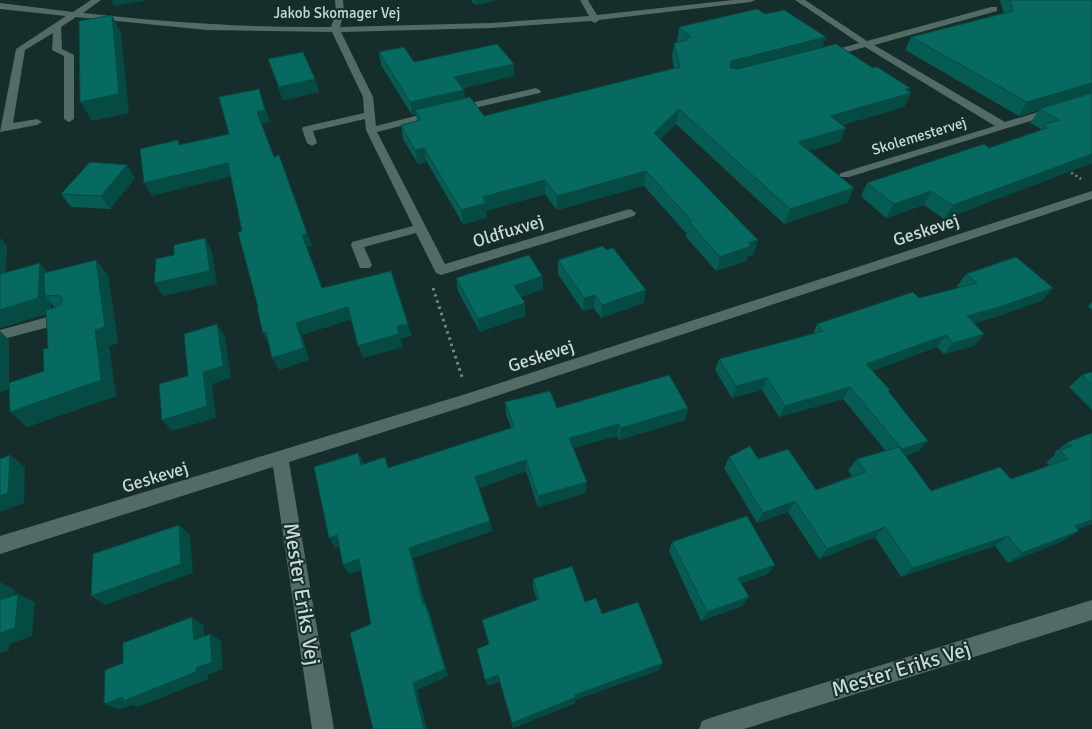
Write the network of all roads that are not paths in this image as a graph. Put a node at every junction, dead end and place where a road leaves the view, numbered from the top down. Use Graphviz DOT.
graph roads {
  1 [pos="97,0"];
  2 [pos="339,0"];
  3 [pos="584,0"];
  4 [pos="751,0"];
  5 [pos="799,0"];
  6 [pos="0,6"];
  7 [pos="994,9"];
  8 [pos="73,14"];
  9 [pos="596,20"];
  10 [pos="57,25"];
  11 [pos="335,30"];
  12 [pos="867,44"];
  13 [pos="818,57"];
  14 [pos="536,91"];
  15 [pos="1092,99"];
  16 [pos="370,115"];
  17 [pos="69,119"];
  18 [pos="37,122"];
  19 [pos="1003,126"];
  20 [pos="3,129"];
  21 [pos="371,130"];
  22 [pos="312,143"];
  23 [pos="845,175"];
  24 [pos="1092,195"];
  25 [pos="630,213"];
  26 [pos="420,228"];
  27 [pos="365,265"];
  28 [pos="68,316"];
  29 [pos="0,335"];
  30 [pos="280,458"];
  31 [pos="0,545"];
  32 [pos="1092,610"];
  33 [pos="323,729"];
  34 [pos="710,729"];
  1 -- 8 [label="street"];
  2 -- 11 [label="street"];
  3 -- 9 [label="street"];
  4 -- 9 [label="street, Jakob Skomager Vej"];
  5 -- 12 [label="street, Skolemestervej"];
  6 -- 8 [label="street, Jakob Skomager Vej"];
  7 -- 12 [label="street"];
  8 -- 10 [label="street"];
  8 -- 11 [label="street, Jakob Skomager Vej"];
  9 -- 11 [label="street, Jakob Skomager Vej"];
  10 -- 17 [label="street"];
  10 -- 20 [label="street"];
  11 -- 16 [label="street"];
  12 -- 13 [label="street"];
  12 -- 19 [label="street, Skolemestervej"];
  14 -- 21 [label="street"];
  15 -- 19 [label="street, Skolemestervej"];
  16 -- 21 [label="street"];
  16 -- 22 [label="street"];
  18 -- 20 [label="street"];
  19 -- 23 [label="street, Skolemestervej"];
  21 -- 26 [label="street"];
  24 -- 30 [label="street, Geskevej"];
  25 -- 26 [label="street, Oldfuxvej"];
  26 -- 27 [label="street"];
  28 -- 29 [label="street"];
  30 -- 31 [label="street, Geskevej"];
  30 -- 33 [label="street, Mester Eriks Vej"];
  32 -- 34 [label="street, Mester Eriks Vej"];
}
